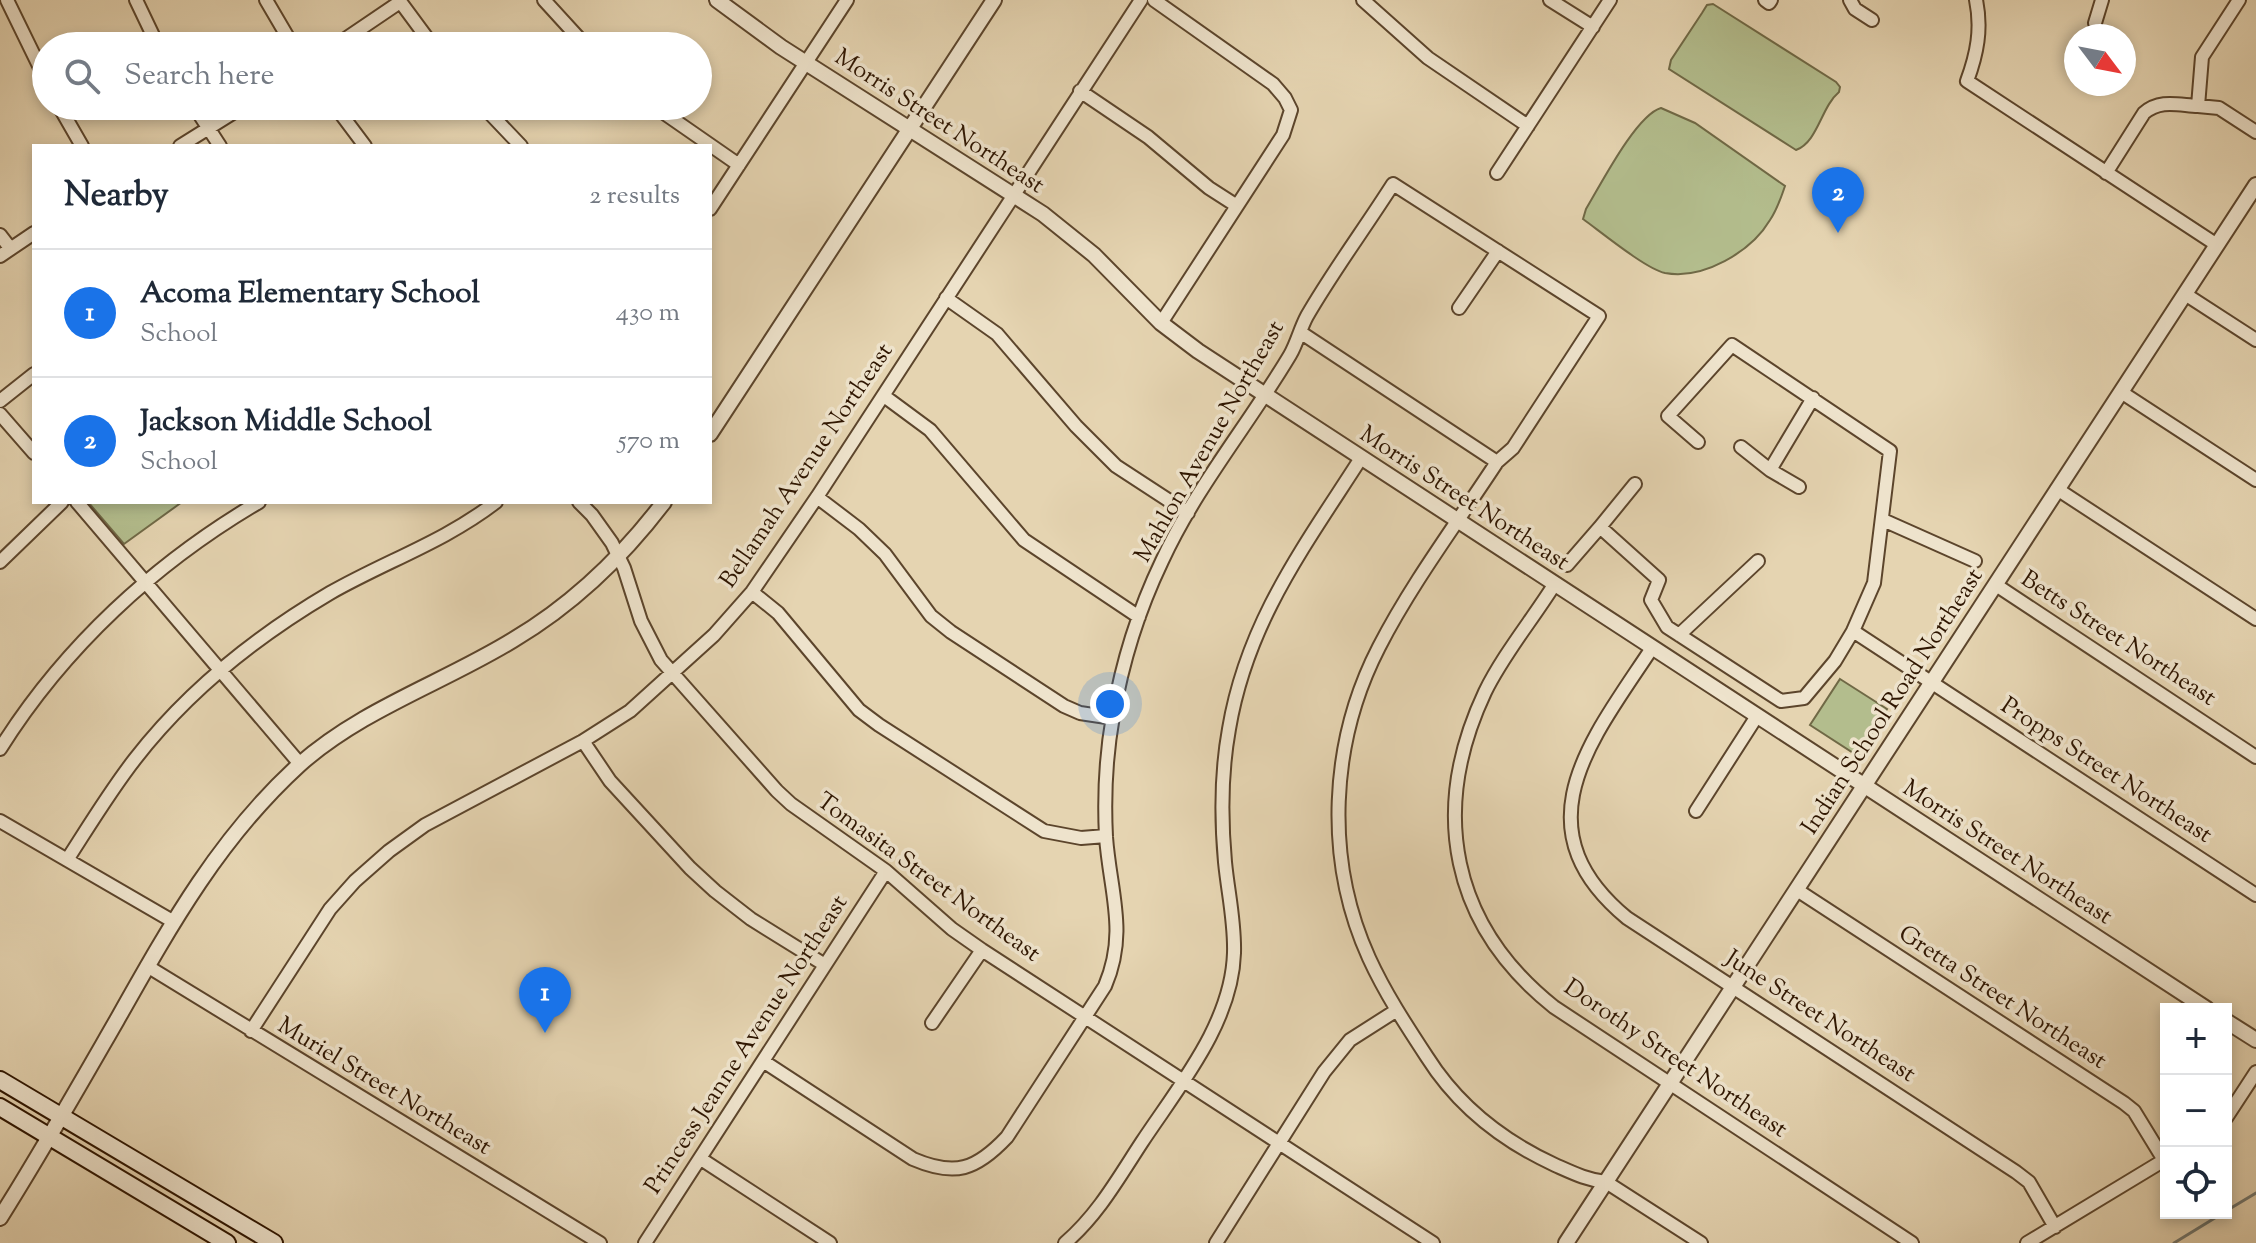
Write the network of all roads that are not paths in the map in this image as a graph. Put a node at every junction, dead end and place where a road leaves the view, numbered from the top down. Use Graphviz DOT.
graph roads {
  1 [pos="7,0"];
  2 [pos="136,0"];
  3 [pos="266,0"];
  4 [pos="544,0"];
  5 [pos="717,0"];
  6 [pos="847,0"];
  7 [pos="994,0"];
  8 [pos="1141,0"];
  9 [pos="1154,0"];
  10 [pos="1363,0"];
  11 [pos="1550,0"];
  12 [pos="1610,0"];
  13 [pos="1850,0"];
  14 [pos="1976,0"];
  15 [pos="2102,0"];
  16 [pos="2239,0"];
  17 [pos="400,1"];
  18 [pos="1872,20"];
  19 [pos="2095,23"];
  20 [pos="1593,27"];
  21 [pos="151,32"];
  22 [pos="285,32"];
  23 [pos="355,32"];
  24 [pos="423,32"];
  25 [pos="573,32"];
  26 [pos="32,51"];
  27 [pos="806,63"];
  28 [pos="1080,91"];
  29 [pos="2198,106"];
  30 [pos="67,120"];
  31 [pos="202,120"];
  32 [pos="221,120"];
  33 [pos="346,120"];
  34 [pos="496,120"];
  35 [pos="674,120"];
  36 [pos="1528,126"];
  37 [pos="911,128"];
  38 [pos="207,129"];
  39 [pos="2256,132"];
  40 [pos="81,144"];
  41 [pos="183,144"];
  42 [pos="218,144"];
  43 [pos="364,144"];
  44 [pos="519,144"];
  45 [pos="709,144"];
  46 [pos="712,146"];
  47 [pos="739,165"];
  48 [pos="1497,173"];
  49 [pos="2106,173"];
  50 [pos="1013,195"];
  51 [pos="2253,195"];
  52 [pos="712,206"];
  53 [pos="1237,206"];
  54 [pos="32,234"];
  55 [pos="0,235"];
  56 [pos="2217,245"];
  57 [pos="1498,251"];
  58 [pos="5,252"];
  59 [pos="2185,294"];
  60 [pos="946,298"];
  61 [pos="1459,308"];
  62 [pos="1161,323"];
  63 [pos="1300,332"];
  64 [pos="2256,340"];
  65 [pos="32,376"];
  66 [pos="2121,392"];
  67 [pos="1264,394"];
  68 [pos="884,396"];
  69 [pos="1813,398"];
  70 [pos="0,401"];
  71 [pos="0,414"];
  72 [pos="712,431"];
  73 [pos="1698,442"];
  74 [pos="1741,447"];
  75 [pos="32,451"];
  76 [pos="1361,458"];
  77 [pos="1497,462"];
  78 [pos="1770,470"];
  79 [pos="2256,480"];
  80 [pos="1635,484"];
  81 [pos="1799,487"];
  82 [pos="2057,489"];
  83 [pos="817,497"];
  84 [pos="60,504"];
  85 [pos="79,504"];
  86 [pos="256,504"];
  87 [pos="493,504"];
  88 [pos="581,504"];
  89 [pos="662,504"];
  90 [pos="1188,513"];
  91 [pos="1883,520"];
  92 [pos="1458,522"];
  93 [pos="1600,527"];
  94 [pos="619,556"];
  95 [pos="1758,561"];
  96 [pos="1975,561"];
  97 [pos="0,562"];
  98 [pos="1567,565"];
  99 [pos="144,583"];
  100 [pos="1554,585"];
  101 [pos="1996,585"];
  102 [pos="752,592"];
  103 [pos="1139,617"];
  104 [pos="2256,619"];
  105 [pos="1853,631"];
  106 [pos="1679,635"];
  107 [pos="1652,648"];
  108 [pos="220,672"];
  109 [pos="673,674"];
  110 [pos="1931,683"];
  111 [pos="1757,716"];
  112 [pos="1113,718"];
  113 [pos="583,741"];
  114 [pos="0,749"];
  115 [pos="2256,757"];
  116 [pos="300,764"];
  117 [pos="1864,786"];
  118 [pos="1696,811"];
  119 [pos="0,821"];
  120 [pos="1106,836"];
  121 [pos="67,860"];
  122 [pos="886,871"];
  123 [pos="1797,890"];
  124 [pos="2256,895"];
  125 [pos="174,922"];
  126 [pos="982,950"];
  127 [pos="825,965"];
  128 [pos="147,966"];
  129 [pos="1734,987"];
  130 [pos="2198,1003"];
  131 [pos="1397,1010"];
  132 [pos="1085,1016"];
  133 [pos="932,1023"];
  134 [pos="2232,1025"];
  135 [pos="251,1031"];
  136 [pos="2256,1040"];
  137 [pos="763,1061"];
  138 [pos="2256,1072"];
  139 [pos="0,1080"];
  140 [pos="1182,1081"];
  141 [pos="1670,1084"];
  142 [pos="0,1107"];
  143 [pos="2232,1109"];
  144 [pos="62,1116"];
  145 [pos="51,1135"];
  146 [pos="1280,1142"];
  147 [pos="2160,1152"];
  148 [pos="701,1159"];
  149 [pos="2160,1163"];
  150 [pos="155,1172"];
  151 [pos="1606,1182"];
  152 [pos="0,1218"];
  153 [pos="2055,1227"];
  154 [pos="227,1243"];
  155 [pos="274,1243"];
  156 [pos="600,1243"];
  157 [pos="645,1243"];
  158 [pos="830,1243"];
  159 [pos="1065,1243"];
  160 [pos="1216,1243"];
  161 [pos="1433,1243"];
  162 [pos="1566,1243"];
  163 [pos="1701,1243"];
  164 [pos="1912,1243"];
  165 [pos="2027,1243"];
  1 -- 26 [label="street"];
  2 -- 21 [label="street"];
  3 -- 22 [label="street"];
  4 -- 25 [label="street"];
  5 -- 27 [label="street, Morris Street Northeast"];
  6 -- 27 [label="street"];
  7 -- 37 [label="street"];
  8 -- 28 [label="street, Bellamah Avenue Northeast"];
  9 -- 53 [label="street"];
  10 -- 36 [label="street"];
  11 -- 20 [label="street"];
  12 -- 20 [label="street"];
  13 -- 18 [label="street"];
  14 -- 49 [label="street"];
  15 -- 19 [label="street"];
  16 -- 29 [label="street"];
  17 -- 23 [label="street"];
  17 -- 24 [label="street"];
  20 -- 36 [label="street"];
  27 -- 37 [label="street, Morris Street Northeast"];
  27 -- 47 [label="street"];
  28 -- 50 [label="street, Bellamah Avenue Northeast"];
  28 -- 53 [label="street"];
  29 -- 39 [label="street"];
  29 -- 49 [label="street"];
  30 -- 40 [label="street"];
  31 -- 38 [label="street"];
  32 -- 38 [label="street"];
  33 -- 43 [label="street"];
  34 -- 44 [label="street"];
  35 -- 45 [label="street"];
  36 -- 48 [label="street"];
  37 -- 50 [label="street, Morris Street Northeast"];
  37 -- 72 [label="street"];
  38 -- 41 [label="street"];
  38 -- 42 [label="street"];
  46 -- 47 [label="street"];
  47 -- 52 [label="street"];
  49 -- 56 [label="street"];
  50 -- 60 [label="street, Bellamah Avenue Northeast"];
  50 -- 62 [label="street, Morris Street Northeast"];
  51 -- 56 [label="street, Indian School Road Northeast"];
  53 -- 62 [label="street"];
  54 -- 58 [label="street"];
  55 -- 58 [label="street"];
  56 -- 59 [label="street, Indian School Road Northeast"];
  57 -- 61 [label="street"];
  57 -- 63 [label="street, Mahlon Avenue Northeast"];
  57 -- 77 [label="street"];
  59 -- 64 [label="street"];
  59 -- 66 [label="street, Indian School Road Northeast"];
  60 -- 68 [label="street, Bellamah Avenue Northeast"];
  60 -- 90 [label="street"];
  62 -- 67 [label="street, Morris Street Northeast"];
  63 -- 67 [label="street, Mahlon Avenue Northeast"];
  63 -- 77 [label="street"];
  65 -- 70 [label="street"];
  66 -- 79 [label="street"];
  66 -- 82 [label="street, Indian School Road Northeast"];
  67 -- 76 [label="street, Morris Street Northeast"];
  67 -- 90 [label="street, Mahlon Avenue Northeast"];
  68 -- 83 [label="street, Bellamah Avenue Northeast"];
  68 -- 103 [label="street"];
  69 -- 73 [label="street"];
  69 -- 78 [label="street"];
  69 -- 91 [label="street"];
  71 -- 75 [label="street"];
  74 -- 78 [label="street"];
  76 -- 92 [label="street, Morris Street Northeast"];
  76 -- 140 [label="street"];
  77 -- 92 [label="street"];
  78 -- 81 [label="street"];
  80 -- 93 [label="street"];
  82 -- 101 [label="street, Indian School Road Northeast"];
  82 -- 104 [label="street"];
  83 -- 102 [label="street, Bellamah Avenue Northeast"];
  83 -- 112 [label="street"];
  84 -- 97 [label="street"];
  85 -- 99 [label="street"];
  86 -- 99 [label="street"];
  87 -- 108 [label="street"];
  88 -- 94 [label="street, Tomasita Street Northeast"];
  89 -- 94 [label="street"];
  90 -- 103 [label="street, Mahlon Avenue Northeast"];
  91 -- 96 [label="street"];
  91 -- 105 [label="street"];
  92 -- 100 [label="street, Morris Street Northeast"];
  92 -- 131 [label="street"];
  93 -- 98 [label="street"];
  93 -- 106 [label="street"];
  94 -- 109 [label="street, Tomasita Street Northeast"];
  94 -- 116 [label="street"];
  95 -- 106 [label="street"];
  99 -- 108 [label="street"];
  99 -- 114 [label="street"];
  100 -- 107 [label="street, Morris Street Northeast"];
  100 -- 141 [label="street, Dorothy Street Northeast"];
  101 -- 110 [label="street, Indian School Road Northeast"];
  101 -- 115 [label="street, Betts Street Northeast"];
  102 -- 109 [label="street, Bellamah Avenue Northeast"];
  102 -- 120 [label="street"];
  103 -- 112 [label="street, Mahlon Avenue Northeast"];
  105 -- 106 [label="street"];
  105 -- 110 [label="street, Propps Street Northeast"];
  107 -- 111 [label="street, Morris Street Northeast"];
  107 -- 129 [label="street, June Street Northeast"];
  108 -- 116 [label="street"];
  108 -- 121 [label="street"];
  109 -- 113 [label="street, Bellamah Avenue Northeast"];
  109 -- 122 [label="street, Tomasita Street Northeast"];
  110 -- 117 [label="street, Indian School Road Northeast"];
  110 -- 124 [label="street, Propps Street Northeast"];
  111 -- 117 [label="street, Morris Street Northeast"];
  111 -- 118 [label="street"];
  112 -- 120 [label="street, Mahlon Avenue Northeast"];
  113 -- 127 [label="street"];
  113 -- 135 [label="street, Bellamah Avenue Northeast"];
  116 -- 125 [label="street"];
  117 -- 123 [label="street, Indian School Road Northeast"];
  117 -- 130 [label="street, Morris Street Northeast"];
  119 -- 121 [label="street"];
  120 -- 132 [label="street, Mahlon Avenue Northeast"];
  121 -- 125 [label="street"];
  122 -- 126 [label="street, Tomasita Street Northeast"];
  122 -- 127 [label="street, Princess Jeanne Avenue Northeast"];
  123 -- 129 [label="street, Indian School Road Northeast"];
  123 -- 147 [label="street, Gretta Street Northeast"];
  125 -- 128 [label="street"];
  126 -- 132 [label="street, Tomasita Street Northeast"];
  126 -- 133 [label="street"];
  127 -- 137 [label="street, Princess Jeanne Avenue Northeast"];
  128 -- 135 [label="street, Muriel Street Northeast"];
  128 -- 144 [label="street"];
  129 -- 141 [label="street, Indian School Road Northeast"];
  129 -- 153 [label="street, June Street Northeast"];
  131 -- 146 [label="street"];
  131 -- 151 [label="street"];
  132 -- 137 [label="street, Mahlon Avenue Northeast"];
  132 -- 140 [label="street, Tomasita Street Northeast"];
  134 -- 136 [label="street"];
  135 -- 156 [label="street, Muriel Street Northeast"];
  137 -- 148 [label="street, Princess Jeanne Avenue Northeast"];
  138 -- 143 [label="street"];
  139 -- 144 [label="main road"];
  140 -- 146 [label="street, Tomasita Street Northeast"];
  140 -- 159 [label="street"];
  141 -- 151 [label="street, Indian School Road Northeast"];
  141 -- 164 [label="street, Dorothy Street Northeast"];
  142 -- 145 [label="main road"];
  144 -- 145 [label="street"];
  144 -- 150 [label="main road"];
  145 -- 150 [label="main road"];
  145 -- 152 [label="street"];
  145 -- 154 [label="main road"];
  146 -- 160 [label="street"];
  146 -- 161 [label="street, Tomasita Street Northeast"];
  148 -- 157 [label="street, Princess Jeanne Avenue Northeast"];
  148 -- 158 [label="street"];
  149 -- 153 [label="street"];
  150 -- 155 [label="main road"];
  151 -- 162 [label="street, Indian School Road Northeast"];
  151 -- 163 [label="street"];
  153 -- 165 [label="street"];
}
